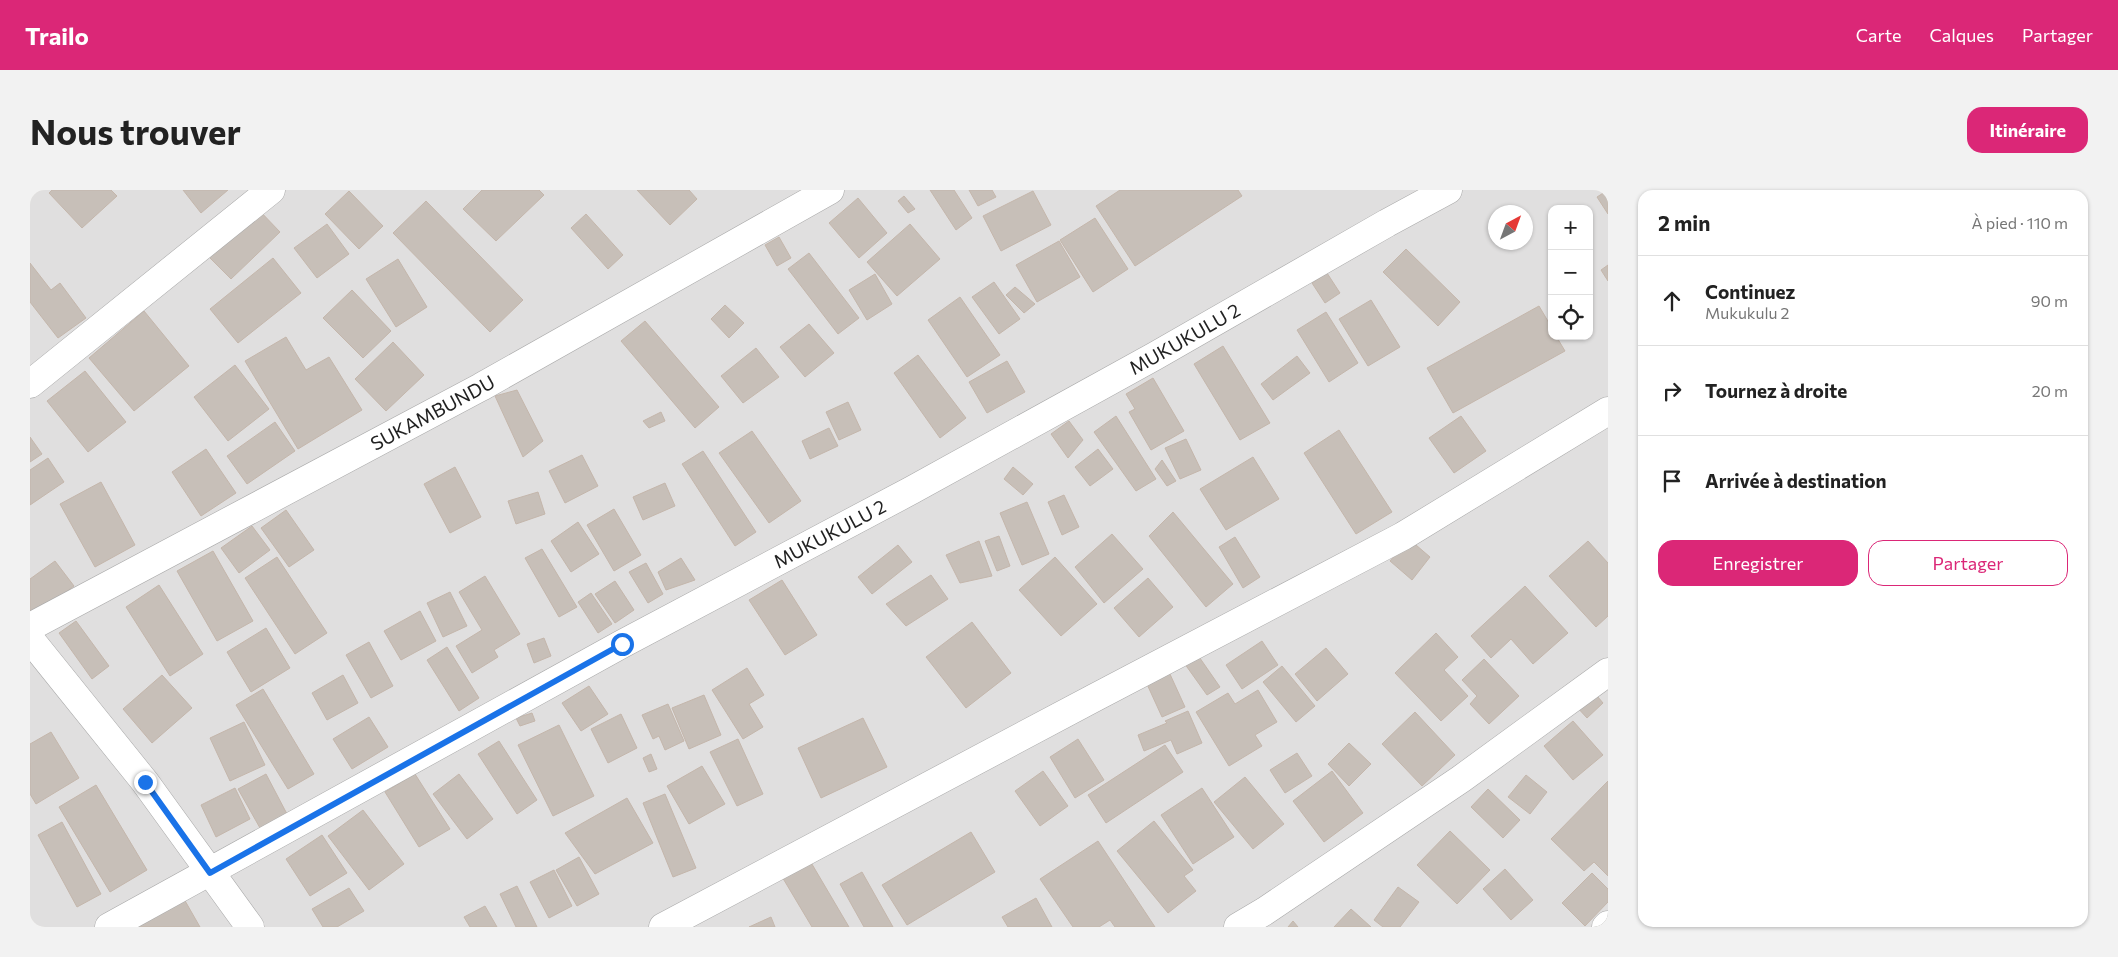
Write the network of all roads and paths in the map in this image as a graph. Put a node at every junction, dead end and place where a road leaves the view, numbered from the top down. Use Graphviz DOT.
graph roads {
  1 [pos="271,190"];
  2 [pos="830,190"];
  3 [pos="1448,190"];
  4 [pos="30,384"];
  5 [pos="1608,411"];
  6 [pos="30,627"];
  7 [pos="30,639"];
  8 [pos="1608,672"];
  9 [pos="210,873"];
  10 [pos="109,927"];
  11 [pos="250,927"];
  12 [pos="662,927"];
  13 [pos="1238,927"];
  1 -- 4 [label="street"];
  2 -- 6 [label="street, SUKAMBUNDU"];
  3 -- 9 [label="street, MUKUKULU 2"];
  5 -- 12 [label="street"];
  7 -- 9 [label="street"];
  8 -- 13 [label="street"];
  9 -- 10 [label="street, MUKUKULU 2"];
  9 -- 11 [label="street"];
}
